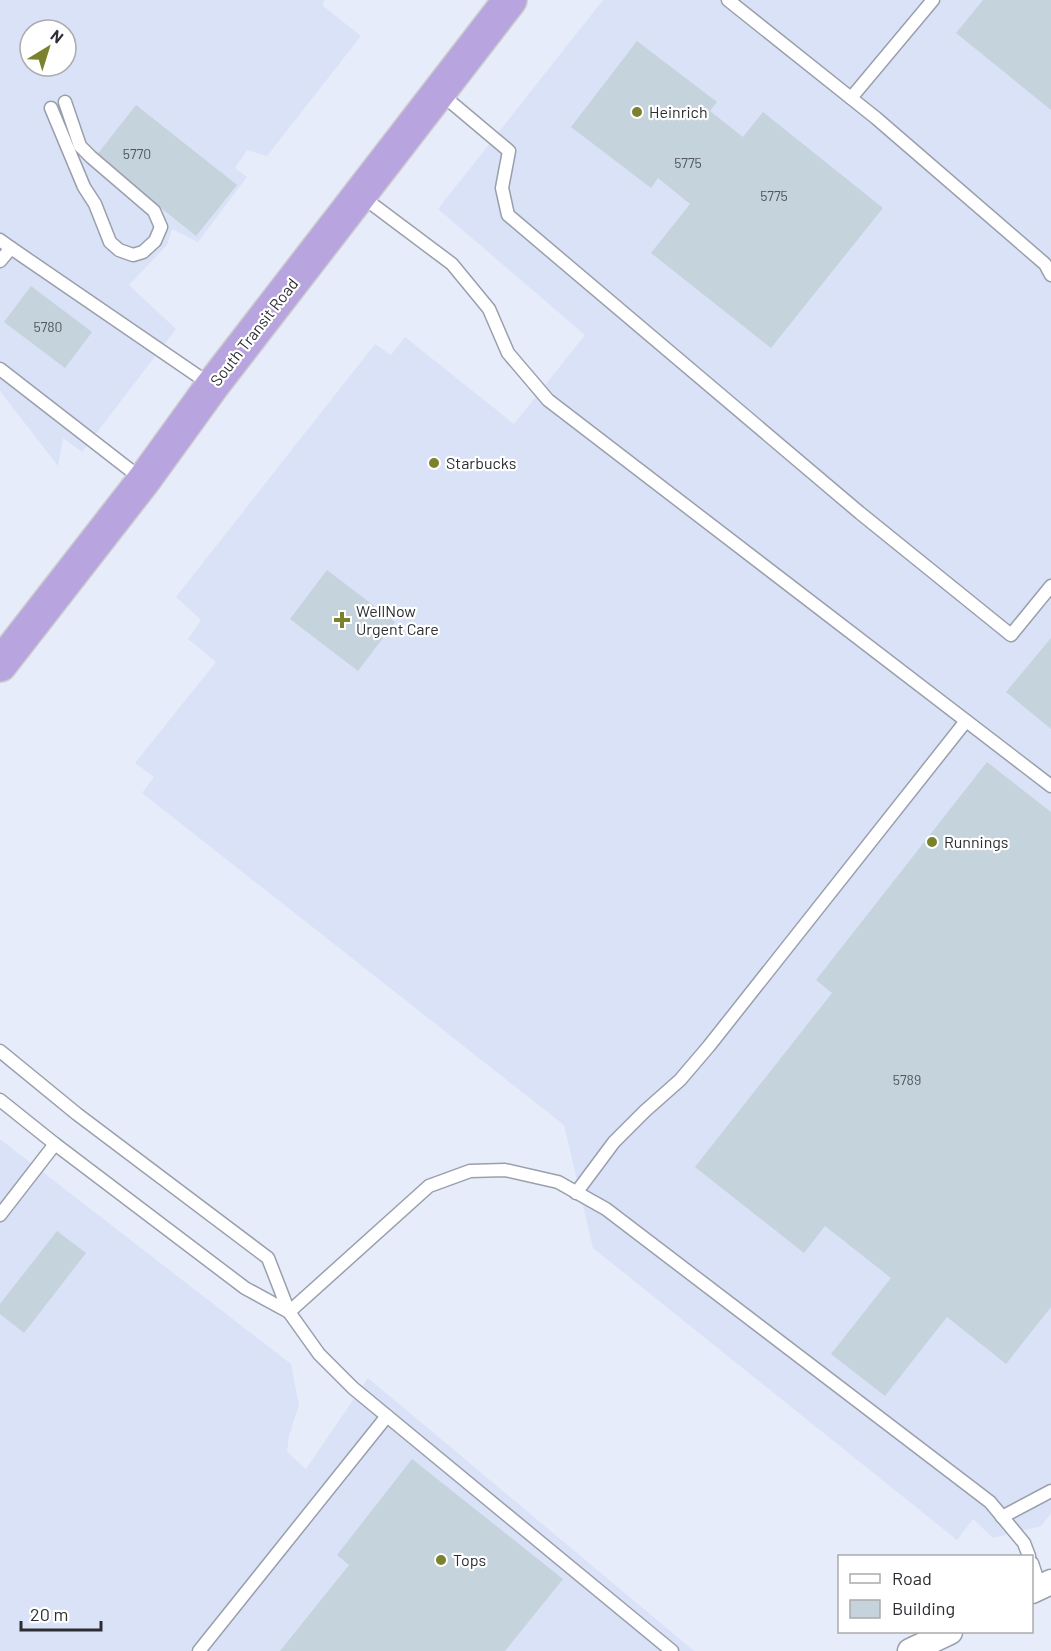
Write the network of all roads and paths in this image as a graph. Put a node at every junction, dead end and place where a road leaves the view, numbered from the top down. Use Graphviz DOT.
graph roads {
  1 [pos="510,0"];
  2 [pos="728,0"];
  3 [pos="933,0"];
  4 [pos="439,92"];
  5 [pos="851,98"];
  6 [pos="65,102"];
  7 [pos="51,108"];
  8 [pos="360,195"];
  9 [pos="0,240"];
  10 [pos="12,248"];
  11 [pos="0,261"];
  12 [pos="1051,275"];
  13 [pos="0,369"];
  14 [pos="212,386"];
  15 [pos="144,480"];
  16 [pos="1051,586"];
  17 [pos="0,665"];
  18 [pos="966,721"];
  19 [pos="1051,786"];
  20 [pos="0,1051"];
  21 [pos="0,1100"];
  22 [pos="55,1144"];
  23 [pos="576,1192"];
  24 [pos="0,1215"];
  25 [pos="289,1312"];
  26 [pos="387,1416"];
  27 [pos="1051,1491"];
  28 [pos="1002,1517"];
  29 [pos="1028,1555"];
  30 [pos="1033,1566"];
  31 [pos="1041,1587"];
  32 [pos="948,1633"];
  33 [pos="199,1651"];
  34 [pos="672,1651"];
  35 [pos="910,1651"];
  1 -- 4 [label="highway, South Transit Road"];
  2 -- 5 [label="lane"];
  3 -- 5 [label="lane"];
  4 -- 8 [label="highway, South Transit Road"];
  4 -- 16 [label="lane"];
  5 -- 12 [label="lane"];
  6 -- 7 [label="lane"];
  8 -- 14 [label="highway, South Transit Road"];
  8 -- 18 [label="lane"];
  9 -- 10 [label="lane"];
  10 -- 11 [label="lane"];
  10 -- 14 [label="lane"];
  13 -- 15 [label="lane"];
  14 -- 15 [label="highway, South Transit Road"];
  15 -- 17 [label="highway, South Transit Road"];
  18 -- 19 [label="lane"];
  18 -- 23 [label="lane"];
  20 -- 25 [label="lane"];
  21 -- 22 [label="lane"];
  22 -- 24 [label="lane"];
  22 -- 25 [label="lane"];
  23 -- 25 [label="lane"];
  23 -- 28 [label="lane"];
  25 -- 26 [label="lane"];
  26 -- 33 [label="lane"];
  26 -- 34 [label="lane"];
  27 -- 28 [label="lane"];
  28 -- 29 [label="lane"];
  30 -- 31 [label="lane"];
  32 -- 35 [label="street"];
}
